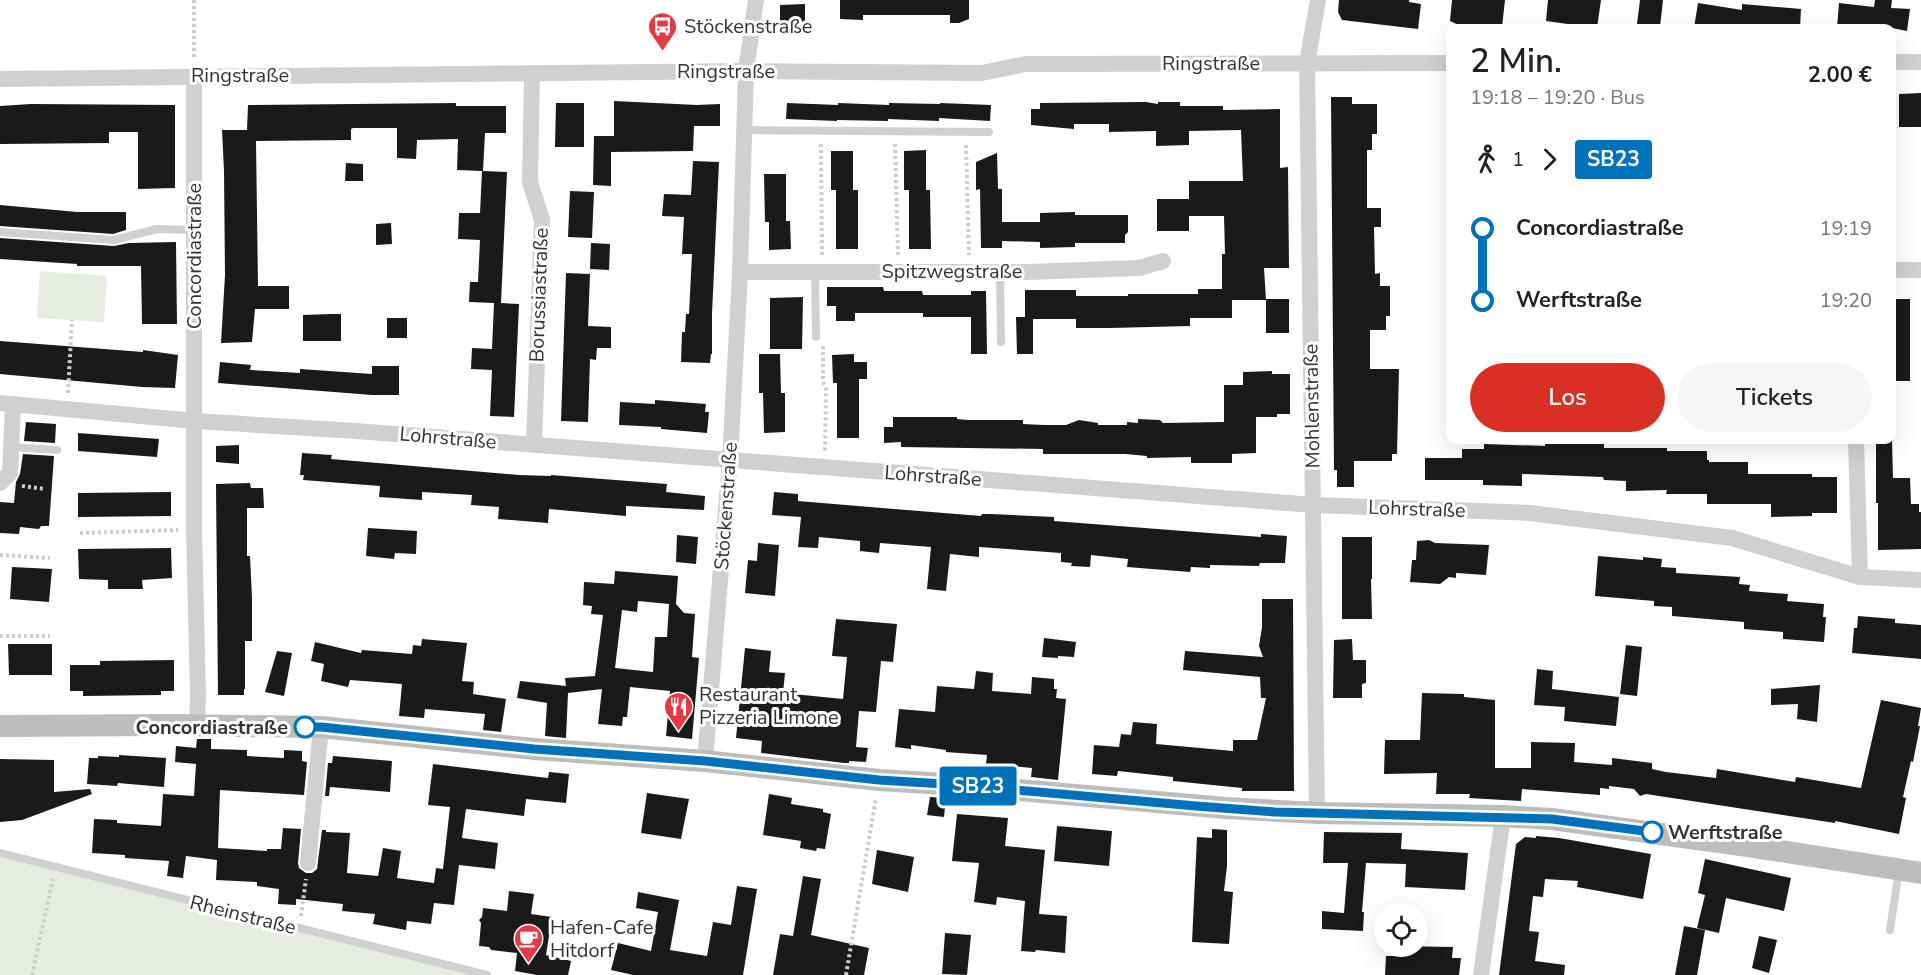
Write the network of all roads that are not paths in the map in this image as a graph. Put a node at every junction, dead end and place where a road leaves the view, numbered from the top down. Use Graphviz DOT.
graph roads {
  1 [pos="756,0"];
  2 [pos="1318,0"];
  3 [pos="1896,62"];
  4 [pos="1921,62"];
  5 [pos="1307,63"];
  6 [pos="1446,63"];
  7 [pos="746,70"];
  8 [pos="532,74"];
  9 [pos="194,76"];
  10 [pos="0,79"];
  11 [pos="744,130"];
  12 [pos="989,132"];
  13 [pos="194,230"];
  14 [pos="0,232"];
  15 [pos="1163,261"];
  16 [pos="1896,270"];
  17 [pos="1921,270"];
  18 [pos="818,271"];
  19 [pos="740,272"];
  20 [pos="1000,272"];
  21 [pos="816,337"];
  22 [pos="1001,342"];
  23 [pos="6,404"];
  24 [pos="195,421"];
  25 [pos="1856,444"];
  26 [pos="534,445"];
  27 [pos="11,447"];
  28 [pos="57,450"];
  29 [pos="730,461"];
  30 [pos="0,483"];
  31 [pos="1314,505"];
  32 [pos="1860,577"];
  33 [pos="1921,580"];
  34 [pos="196,725"];
  35 [pos="0,726"];
  36 [pos="321,727"];
  37 [pos="705,761"];
  38 [pos="1317,813"];
  39 [pos="1503,816"];
  40 [pos="0,853"];
  41 [pos="308,863"];
  42 [pos="1910,872"];
  43 [pos="1890,930"];
  44 [pos="487,975"];
  45 [pos="1481,975"];
  1 -- 7 [label="street, Stöckenstraße"];
  2 -- 5 [label="street, Mohlenstraße"];
  3 -- 4 [label="street"];
  5 -- 6 [label="street, Ringstraße"];
  5 -- 7 [label="street, Ringstraße"];
  5 -- 31 [label="street, Mohlenstraße"];
  7 -- 8 [label="street, Ringstraße"];
  7 -- 11 [label="street, Stöckenstraße"];
  8 -- 9 [label="street, Ringstraße"];
  8 -- 26 [label="street, Borussiastraße"];
  9 -- 10 [label="street, Ringstraße"];
  9 -- 13 [label="street, Concordiastraße"];
  11 -- 12 [label="lane"];
  11 -- 19 [label="street, Stöckenstraße"];
  13 -- 14 [label="lane"];
  13 -- 24 [label="street, Concordiastraße"];
  15 -- 20 [label="street, Spitzwegstraße"];
  16 -- 17 [label="street"];
  18 -- 19 [label="street, Spitzwegstraße"];
  18 -- 20 [label="street, Spitzwegstraße"];
  18 -- 21 [label="lane"];
  19 -- 29 [label="street, Stöckenstraße"];
  20 -- 22 [label="lane"];
  23 -- 24 [label="street, Lohrstraße"];
  23 -- 27 [label="street"];
  24 -- 26 [label="street, Lohrstraße"];
  24 -- 34 [label="street, Concordiastraße"];
  25 -- 32 [label="street"];
  26 -- 29 [label="street, Lohrstraße"];
  27 -- 28 [label="lane"];
  27 -- 30 [label="street"];
  29 -- 31 [label="street, Lohrstraße"];
  29 -- 37 [label="street, Stöckenstraße"];
  31 -- 32 [label="street, Lohrstraße"];
  31 -- 38 [label="street, Mohlenstraße"];
  32 -- 33 [label="street, Lohrstraße"];
  34 -- 35 [label="street"];
  34 -- 36 [label="street"];
  36 -- 37 [label="street"];
  36 -- 41 [label="street"];
  37 -- 38 [label="street"];
  38 -- 39 [label="street"];
  39 -- 42 [label="street"];
  39 -- 45 [label="street"];
  40 -- 44 [label="lane, Rheinstraße"];
  42 -- 43 [label="lane"];
}
